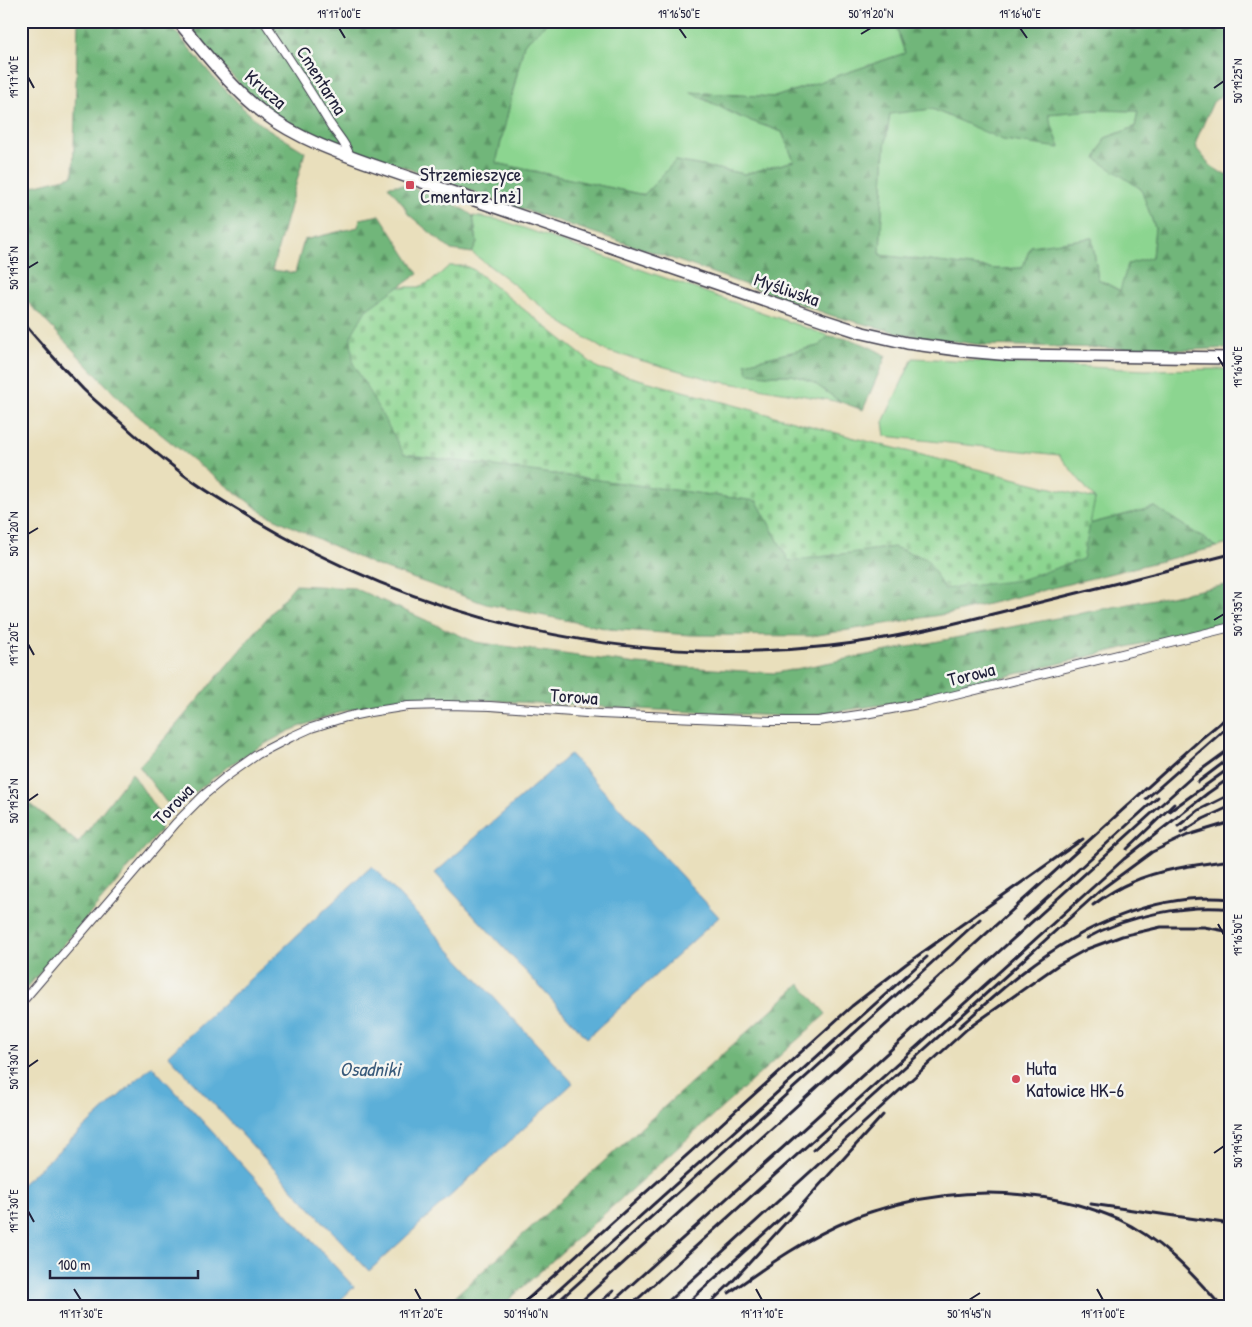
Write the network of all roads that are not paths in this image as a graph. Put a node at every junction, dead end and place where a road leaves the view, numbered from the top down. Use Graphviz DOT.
graph roads {
  1 [pos="178,21"];
  2 [pos="264,21"];
  3 [pos="350,157"];
  4 [pos="1231,358"];
  5 [pos="1231,627"];
  6 [pos="21,1003"];
  1 -- 3 [label="street, Krucza"];
  2 -- 3 [label="street, Cmentarna"];
  3 -- 4 [label="street, Myśliwska"];
  5 -- 6 [label="street, Torowa"];
}
